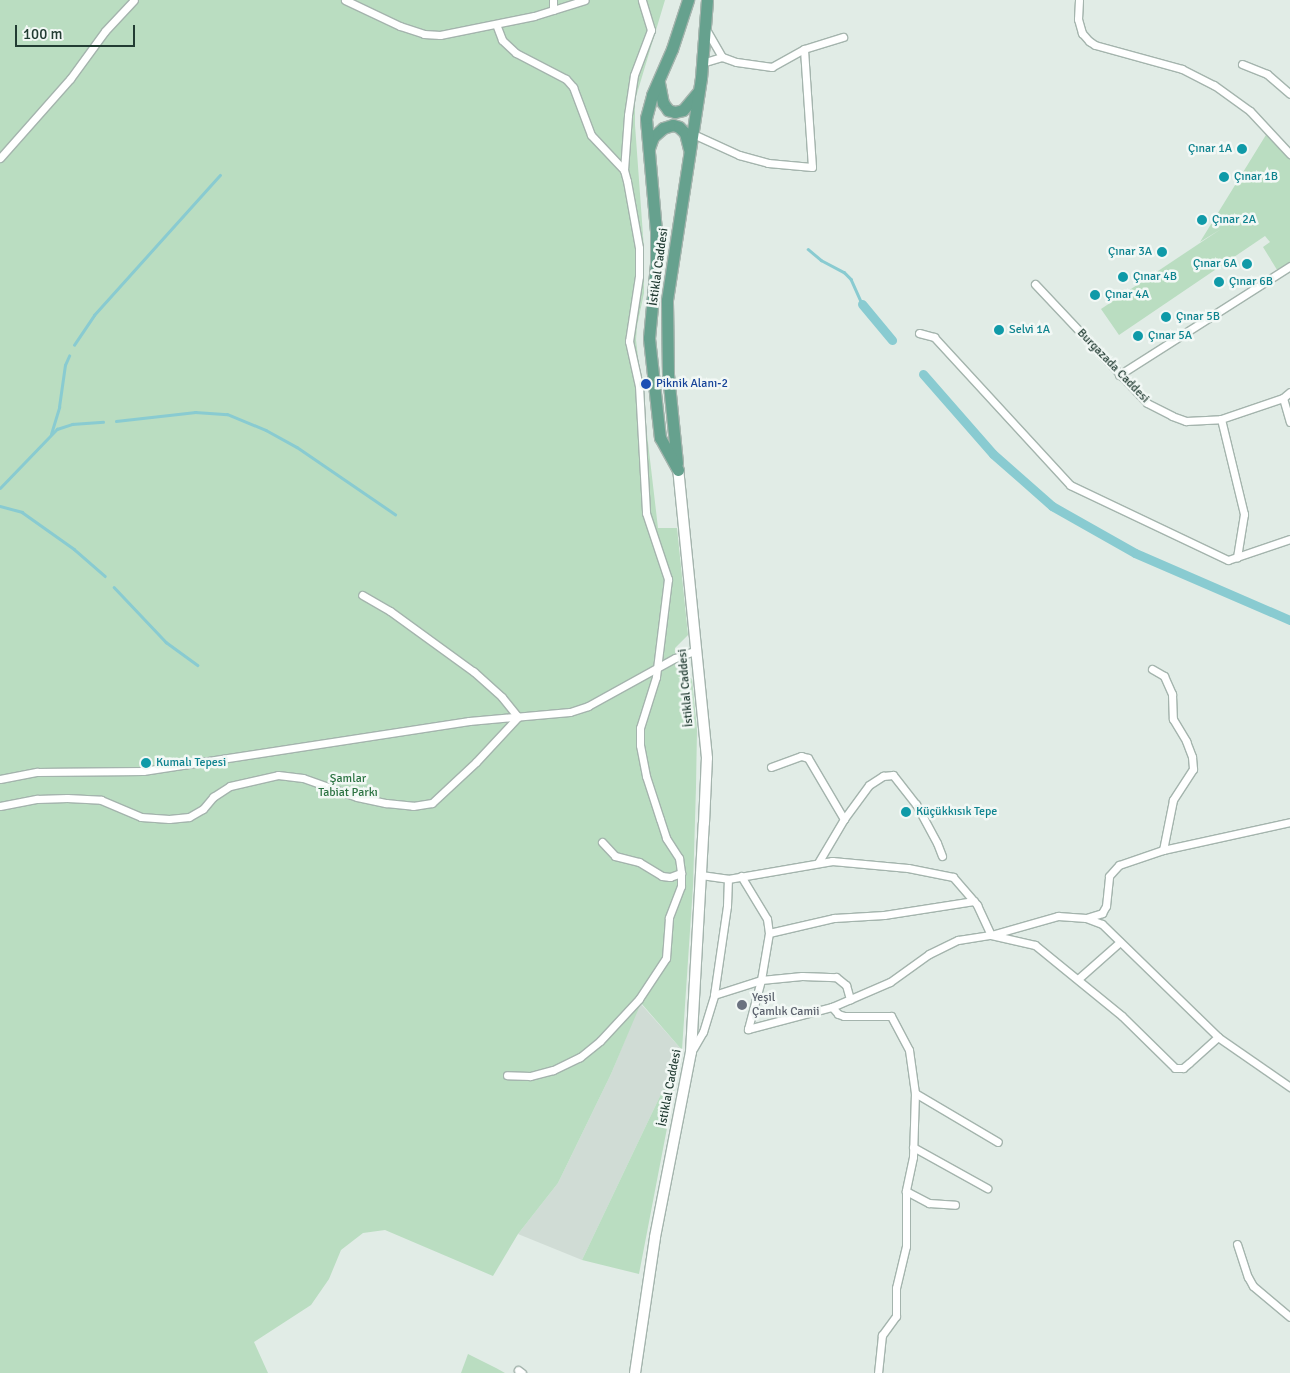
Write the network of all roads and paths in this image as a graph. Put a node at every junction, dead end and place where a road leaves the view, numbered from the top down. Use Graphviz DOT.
graph roads {
  1 [pos="134,0"];
  2 [pos="345,0"];
  3 [pos="553,0"];
  4 [pos="585,0"];
  5 [pos="642,0"];
  6 [pos="688,0"];
  7 [pos="707,0"];
  8 [pos="1079,0"];
  9 [pos="553,10"];
  10 [pos="496,24"];
  11 [pos="705,28"];
  12 [pos="843,37"];
  13 [pos="804,49"];
  14 [pos="722,57"];
  15 [pos="702,63"];
  16 [pos="1242,64"];
  17 [pos="659,81"];
  18 [pos="700,89"];
  19 [pos="1290,94"];
  20 [pos="693,134"];
  21 [pos="648,150"];
  22 [pos="1290,154"];
  23 [pos="690,155"];
  24 [pos="0,158"];
  25 [pos="624,170"];
  26 [pos="1290,266"];
  27 [pos="1035,284"];
  28 [pos="919,333"];
  29 [pos="1119,375"];
  30 [pos="1290,392"];
  31 [pos="1283,398"];
  32 [pos="1221,418"];
  33 [pos="1290,422"];
  34 [pos="678,470"];
  35 [pos="1290,539"];
  36 [pos="1237,557"];
  37 [pos="362,595"];
  38 [pos="697,650"];
  39 [pos="656,668"];
  40 [pos="1152,669"];
  41 [pos="518,717"];
  42 [pos="771,767"];
  43 [pos="0,779"];
  44 [pos="0,806"];
  45 [pos="844,819"];
  46 [pos="1290,822"];
  47 [pos="602,842"];
  48 [pos="1163,850"];
  49 [pos="942,856"];
  50 [pos="818,863"];
  51 [pos="681,873"];
  52 [pos="701,875"];
  53 [pos="741,876"];
  54 [pos="728,878"];
  55 [pos="974,901"];
  56 [pos="1086,918"];
  57 [pos="769,933"];
  58 [pos="991,934"];
  59 [pos="1120,942"];
  60 [pos="1078,979"];
  61 [pos="761,980"];
  62 [pos="714,995"];
  63 [pos="850,999"];
  64 [pos="832,1007"];
  65 [pos="1218,1037"];
  66 [pos="691,1052"];
  67 [pos="507,1075"];
  68 [pos="1290,1087"];
  69 [pos="915,1093"];
  70 [pos="998,1142"];
  71 [pos="913,1147"];
  72 [pos="987,1188"];
  73 [pos="906,1191"];
  74 [pos="954,1205"];
  75 [pos="1237,1244"];
  76 [pos="1290,1317"];
  77 [pos="635,1373"];
  78 [pos="878,1373"];
  1 -- 24 [label="street"];
  2 -- 10 [label="street"];
  3 -- 9 [label="street"];
  4 -- 9 [label="street"];
  5 -- 25 [label="street"];
  6 -- 17 [label="main road, İstiklal Caddesi"];
  7 -- 11 [label="main road, İstiklal Caddesi"];
  8 -- 22 [label="street"];
  9 -- 10 [label="street"];
  10 -- 25 [label="street"];
  11 -- 14 [label="street"];
  11 -- 15 [label="main road, İstiklal Caddesi"];
  12 -- 13 [label="street"];
  13 -- 14 [label="street"];
  13 -- 20 [label="street"];
  14 -- 15 [label="street"];
  15 -- 18 [label="main road, İstiklal Caddesi"];
  16 -- 19 [label="street"];
  17 -- 18 [label="main road"];
  17 -- 21 [label="main road, İstiklal Caddesi"];
  18 -- 20 [label="main road, İstiklal Caddesi"];
  20 -- 23 [label="main road, İstiklal Caddesi"];
  21 -- 23 [label="main road"];
  21 -- 34 [label="main road, İstiklal Caddesi"];
  23 -- 34 [label="main road, İstiklal Caddesi"];
  25 -- 39 [label="street"];
  26 -- 29 [label="street"];
  27 -- 29 [label="street, Burgazada Caddesi"];
  28 -- 36 [label="street"];
  29 -- 32 [label="street, Burgazada Caddesi"];
  30 -- 31 [label="street, Burgazada Caddesi"];
  31 -- 32 [label="street, Burgazada Caddesi"];
  31 -- 33 [label="street"];
  32 -- 36 [label="street"];
  34 -- 38 [label="main road, İstiklal Caddesi"];
  35 -- 36 [label="street"];
  37 -- 41 [label="street"];
  38 -- 39 [label="street"];
  38 -- 52 [label="main road, İstiklal Caddesi"];
  39 -- 41 [label="street"];
  39 -- 51 [label="street"];
  40 -- 48 [label="street"];
  41 -- 43 [label="street"];
  41 -- 44 [label="street"];
  42 -- 45 [label="street"];
  45 -- 49 [label="street"];
  45 -- 50 [label="street"];
  46 -- 48 [label="street"];
  47 -- 51 [label="street"];
  48 -- 56 [label="street"];
  50 -- 53 [label="street"];
  50 -- 55 [label="street"];
  51 -- 67 [label="street"];
  52 -- 54 [label="street"];
  52 -- 66 [label="main road, İstiklal Caddesi"];
  53 -- 54 [label="street"];
  53 -- 57 [label="street"];
  54 -- 62 [label="street"];
  55 -- 57 [label="street"];
  55 -- 58 [label="street"];
  56 -- 58 [label="street"];
  56 -- 59 [label="street"];
  57 -- 61 [label="street"];
  58 -- 60 [label="street"];
  58 -- 63 [label="street"];
  59 -- 60 [label="street"];
  59 -- 65 [label="street"];
  60 -- 65 [label="street"];
  61 -- 62 [label="street"];
  61 -- 63 [label="street"];
  61 -- 64 [label="street"];
  62 -- 66 [label="street"];
  63 -- 64 [label="street"];
  64 -- 69 [label="street"];
  65 -- 68 [label="street"];
  66 -- 77 [label="main road, İstiklal Caddesi"];
  69 -- 70 [label="street"];
  69 -- 71 [label="street"];
  71 -- 72 [label="street"];
  71 -- 73 [label="street"];
  73 -- 74 [label="street"];
  73 -- 78 [label="street"];
  75 -- 76 [label="street"];
}
